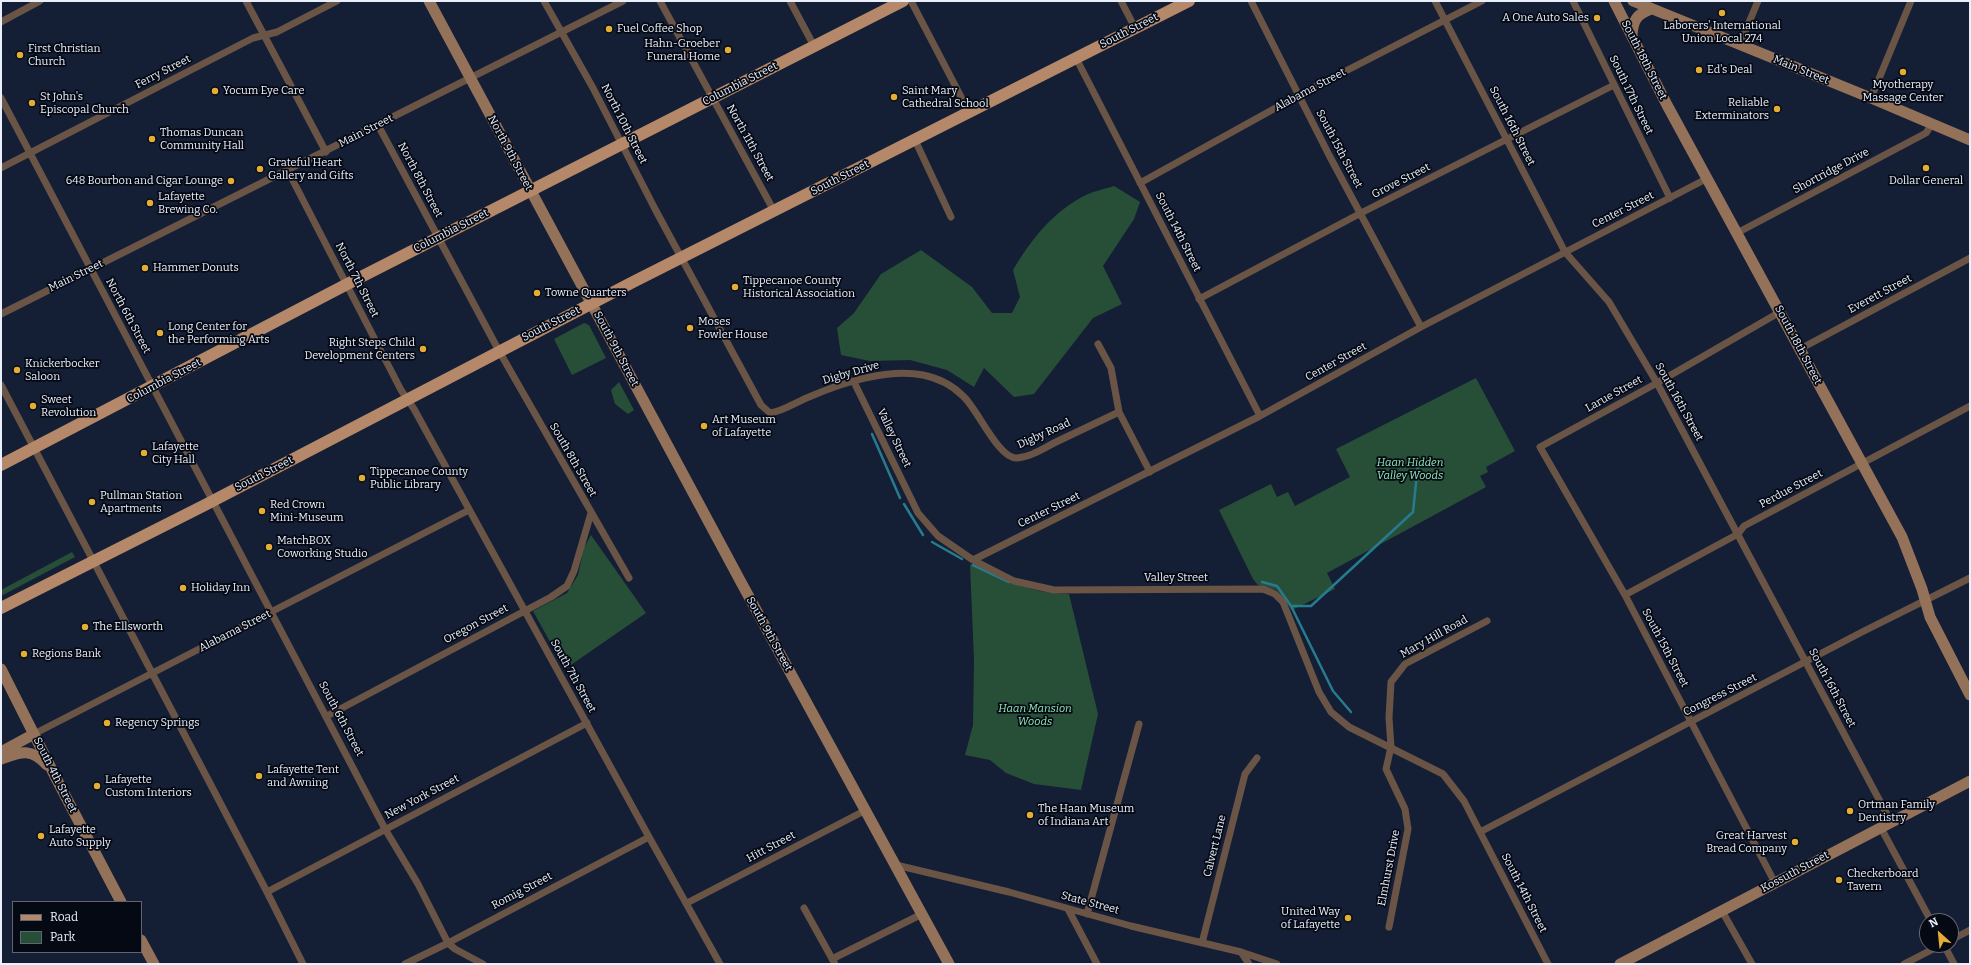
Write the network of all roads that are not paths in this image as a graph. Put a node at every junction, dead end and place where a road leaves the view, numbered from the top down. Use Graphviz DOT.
graph roads {
  1 [pos="40,1"];
  2 [pos="246,1"];
  3 [pos="337,1"];
  4 [pos="429,1"];
  5 [pos="544,1"];
  6 [pos="623,1"];
  7 [pos="660,1"];
  8 [pos="790,1"];
  9 [pos="903,1"];
  10 [pos="911,1"];
  11 [pos="1121,1"];
  12 [pos="1189,1"];
  13 [pos="1251,1"];
  14 [pos="1435,1"];
  15 [pos="1482,1"];
  16 [pos="1573,1"];
  17 [pos="1614,1"];
  18 [pos="1632,1"];
  19 [pos="1758,1"];
  20 [pos="1911,1"];
  21 [pos="1651,9"];
  22 [pos="1445,20"];
  23 [pos="1,22"];
  24 [pos="1135,28"];
  25 [pos="562,32"];
  26 [pos="264,35"];
  27 [pos="1632,35"];
  28 [pos="1740,44"];
  29 [pos="814,46"];
  30 [pos="1076,58"];
  31 [pos="470,78"];
  32 [pos="1614,85"];
  33 [pos="1299,95"];
  34 [pos="1,98"];
  35 [pos="713,98"];
  36 [pos="1872,98"];
  37 [pos="969,112"];
  38 [pos="1932,124"];
  39 [pos="378,125"];
  40 [pos="915,140"];
  41 [pos="1506,140"];
  42 [pos="1970,140"];
  43 [pos="622,144"];
  44 [pos="326,152"];
  45 [pos="30,153"];
  46 [pos="1,168"];
  47 [pos="288,171"];
  48 [pos="1708,178"];
  49 [pos="1140,183"];
  50 [pos="530,191"];
  51 [pos="1670,198"];
  52 [pos="774,211"];
  53 [pos="1361,213"];
  54 [pos="951,217"];
  55 [pos="1737,233"];
  56 [pos="438,238"];
  57 [pos="1565,252"];
  58 [pos="681,258"];
  59 [pos="1970,258"];
  60 [pos="90,269"];
  61 [pos="347,285"];
  62 [pos="1199,299"];
  63 [pos="592,304"];
  64 [pos="1780,312"];
  65 [pos="1,314"];
  66 [pos="1421,328"];
  67 [pos="1098,344"];
  68 [pos="1800,349"];
  69 [pos="499,351"];
  70 [pos="942,381"];
  71 [pos="854,382"];
  72 [pos="1657,383"];
  73 [pos="1,385"];
  74 [pos="152,387"];
  75 [pos="407,399"];
  76 [pos="1970,406"];
  77 [pos="1119,412"];
  78 [pos="770,413"];
  79 [pos="1260,416"];
  80 [pos="1540,447"];
  81 [pos="34,448"];
  82 [pos="1861,463"];
  83 [pos="1,465"];
  84 [pos="1150,472"];
  85 [pos="213,501"];
  86 [pos="469,510"];
  87 [pos="591,513"];
  88 [pos="1738,534"];
  89 [pos="973,560"];
  90 [pos="93,561"];
  91 [pos="629,578"];
  92 [pos="1970,578"];
  93 [pos="1625,595"];
  94 [pos="1925,601"];
  95 [pos="1,608"];
  96 [pos="525,610"];
  97 [pos="271,612"];
  98 [pos="1487,621"];
  99 [pos="1806,662"];
  100 [pos="1,669"];
  101 [pos="153,673"];
  102 [pos="1970,695"];
  103 [pos="327,716"];
  104 [pos="1691,722"];
  105 [pos="587,724"];
  106 [pos="1139,724"];
  107 [pos="34,734"];
  108 [pos="1391,747"];
  109 [pos="1,752"];
  110 [pos="1257,758"];
  111 [pos="1,759"];
  112 [pos="51,770"];
  113 [pos="1970,781"];
  114 [pos="866,810"];
  115 [pos="1886,825"];
  116 [pos="385,829"];
  117 [pos="1480,832"];
  118 [pos="649,837"];
  119 [pos="896,865"];
  120 [pos="1776,883"];
  121 [pos="267,892"];
  122 [pos="120,901"];
  123 [pos="687,904"];
  124 [pos="804,908"];
  125 [pos="1068,909"];
  126 [pos="1722,911"];
  127 [pos="1927,913"];
  128 [pos="922,914"];
  129 [pos="1087,914"];
  130 [pos="1389,927"];
  131 [pos="1970,930"];
  132 [pos="1959,936"];
  133 [pos="142,942"];
  134 [pos="1202,943"];
  135 [pos="450,945"];
  136 [pos="1242,952"];
  137 [pos="1925,953"];
  138 [pos="1948,953"];
  139 [pos="833,962"];
  140 [pos="154,964"];
  141 [pos="303,964"];
  142 [pos="405,964"];
  143 [pos="483,964"];
  144 [pos="720,964"];
  145 [pos="949,964"];
  146 [pos="1097,964"];
  147 [pos="1249,964"];
  148 [pos="1277,964"];
  149 [pos="1548,964"];
  150 [pos="1620,964"];
  151 [pos="1752,964"];
  152 [pos="1904,964"];
  153 [pos="1954,964"];
  1 -- 23 [label="street"];
  2 -- 26 [label="street"];
  3 -- 26 [label="street, Ferry Street"];
  4 -- 31 [label="main road, North 9th Street"];
  5 -- 25 [label="street, North 10th Street"];
  6 -- 25 [label="street, Main Street"];
  7 -- 35 [label="street, North 11th Street"];
  8 -- 29 [label="street"];
  9 -- 29 [label="main road, Columbia Street"];
  10 -- 37 [label="street"];
  11 -- 24 [label="street"];
  12 -- 24 [label="main road, South Street"];
  13 -- 33 [label="street, South 15th Street"];
  14 -- 22 [label="street, South 16th Street"];
  15 -- 22 [label="street, Alabama Street"];
  16 -- 32 [label="street, South 17th Street"];
  17 -- 27 [label="main road, South 18th Street"];
  18 -- 21 [label="main road, Main Street"];
  19 -- 28 [label="street"];
  20 -- 36 [label="street"];
  21 -- 27 [label="main road"];
  21 -- 28 [label="main road, Main Street"];
  22 -- 33 [label="street, Alabama Street"];
  22 -- 41 [label="street, South 16th Street"];
  24 -- 30 [label="main road, South Street"];
  25 -- 31 [label="street, Main Street"];
  25 -- 43 [label="street, North 10th Street"];
  26 -- 44 [label="street"];
  26 -- 45 [label="street, Ferry Street"];
  27 -- 48 [label="main road, South 18th Street"];
  28 -- 36 [label="main road, Main Street"];
  29 -- 35 [label="main road, Columbia Street"];
  30 -- 37 [label="main road, South Street"];
  30 -- 49 [label="street, South 14th Street"];
  31 -- 39 [label="street, Main Street"];
  31 -- 50 [label="main road, North 9th Street"];
  32 -- 41 [label="street, Grove Street"];
  32 -- 51 [label="street, South 17th Street"];
  33 -- 49 [label="street, Alabama Street"];
  33 -- 53 [label="street, South 15th Street"];
  34 -- 45 [label="street, North 6th Street"];
  35 -- 43 [label="main road, Columbia Street"];
  35 -- 52 [label="street, North 11th Street"];
  36 -- 38 [label="main road, Main Street"];
  37 -- 40 [label="main road, South Street"];
  38 -- 42 [label="main road, Main Street"];
  38 -- 55 [label="street, Shortridge Drive"];
  39 -- 44 [label="street, Main Street"];
  39 -- 56 [label="street, North 8th Street"];
  40 -- 52 [label="main road, South Street"];
  40 -- 54 [label="street"];
  41 -- 53 [label="street, Grove Street"];
  41 -- 57 [label="street, South 16th Street"];
  43 -- 50 [label="main road, Columbia Street"];
  43 -- 58 [label="street, North 10th Street"];
  44 -- 47 [label="street, Main Street"];
  45 -- 46 [label="street, Ferry Street"];
  45 -- 60 [label="street, North 6th Street"];
  47 -- 60 [label="street, Main Street"];
  47 -- 61 [label="street, North 7th Street"];
  48 -- 51 [label="street, Center Street"];
  48 -- 55 [label="main road, South 18th Street"];
  49 -- 62 [label="street, South 14th Street"];
  50 -- 56 [label="main road, Columbia Street"];
  50 -- 63 [label="main road, North 9th Street"];
  51 -- 57 [label="street, Center Street"];
  52 -- 58 [label="main road, South Street"];
  53 -- 62 [label="street, Grove Street"];
  53 -- 66 [label="street, South 15th Street"];
  55 -- 64 [label="main road, South 18th Street"];
  56 -- 61 [label="main road, Columbia Street"];
  56 -- 69 [label="street, North 8th Street"];
  57 -- 66 [label="street, Center Street"];
  57 -- 72 [label="street, South 16th Street"];
  58 -- 63 [label="main road, South Street"];
  58 -- 78 [label="street, North 10th Street"];
  59 -- 68 [label="street, Everett Street"];
  60 -- 65 [label="street, Main Street"];
  60 -- 74 [label="street, North 6th Street"];
  61 -- 74 [label="main road, Columbia Street"];
  61 -- 75 [label="street, North 7th Street"];
  62 -- 79 [label="street, South 14th Street"];
  63 -- 69 [label="main road, South Street"];
  63 -- 114 [label="main road, South 9th Street"];
  64 -- 68 [label="main road, South 18th Street"];
  64 -- 72 [label="street, Larue Street"];
  66 -- 79 [label="street, Center Street"];
  67 -- 77 [label="street"];
  68 -- 82 [label="main road, South 18th Street"];
  69 -- 75 [label="main road, South Street"];
  69 -- 87 [label="street, South 8th Street"];
  70 -- 71 [label="street, Digby Drive"];
  70 -- 77 [label="street, Digby Road"];
  71 -- 78 [label="street, Digby Drive"];
  71 -- 89 [label="street, Valley Street"];
  72 -- 80 [label="street, Larue Street"];
  72 -- 88 [label="street, South 16th Street"];
  73 -- 81 [label="street"];
  74 -- 81 [label="main road, Columbia Street"];
  74 -- 85 [label="street, North 6th Street"];
  75 -- 85 [label="main road, South Street"];
  75 -- 86 [label="street, South 7th Street"];
  76 -- 82 [label="street, Perdue Street"];
  77 -- 84 [label="street"];
  79 -- 84 [label="street, Center Street"];
  80 -- 93 [label="street, South 15th Street"];
  81 -- 83 [label="main road, Columbia Street"];
  81 -- 90 [label="street"];
  82 -- 88 [label="street, Perdue Street"];
  82 -- 94 [label="main road, South 18th Street"];
  84 -- 89 [label="street, Center Street"];
  85 -- 90 [label="main road, South Street"];
  85 -- 97 [label="street, South 6th Street"];
  86 -- 96 [label="street, South 7th Street"];
  86 -- 97 [label="street, Alabama Street"];
  87 -- 91 [label="street, South 8th Street"];
  87 -- 96 [label="street, Oregon Street"];
  88 -- 93 [label="street, Perdue Street"];
  88 -- 99 [label="street, South 16th Street"];
  89 -- 108 [label="street, Valley Street"];
  90 -- 95 [label="main road, South Street"];
  90 -- 101 [label="street"];
  92 -- 94 [label="street, Congress Street"];
  93 -- 104 [label="street, South 15th Street"];
  94 -- 99 [label="street, Congress Street"];
  94 -- 102 [label="main road, South 18th Street"];
  96 -- 103 [label="street, Oregon Street"];
  96 -- 105 [label="street, South 7th Street"];
  97 -- 101 [label="street, Alabama Street"];
  97 -- 103 [label="street, South 6th Street"];
  98 -- 108 [label="street, Mary Hill Road"];
  99 -- 104 [label="street, Congress Street"];
  99 -- 115 [label="street, South 16th Street"];
  100 -- 107 [label="main road, South 4th Street"];
  101 -- 107 [label="street, Alabama Street"];
  101 -- 121 [label="street"];
  103 -- 116 [label="street, South 6th Street"];
  104 -- 117 [label="street, Congress Street"];
  104 -- 120 [label="street, South 15th Street"];
  105 -- 116 [label="street, New York Street"];
  105 -- 118 [label="street, South 7th Street"];
  106 -- 129 [label="street"];
  107 -- 109 [label="main road, Alabama Street"];
  107 -- 112 [label="main road, South 4th Street"];
  108 -- 117 [label="street, Valley Street"];
  108 -- 130 [label="street, Elmhurst Drive"];
  110 -- 134 [label="street, Calvert Lane"];
  111 -- 112 [label="main road"];
  112 -- 122 [label="main road, South 4th Street"];
  113 -- 115 [label="main road, Kossuth Street"];
  114 -- 119 [label="main road, South 9th Street"];
  114 -- 123 [label="street, Hitt Street"];
  115 -- 120 [label="main road, Kossuth Street"];
  115 -- 127 [label="street, South 16th Street"];
  116 -- 121 [label="street, New York Street"];
  116 -- 135 [label="street, South 6th Street"];
  117 -- 149 [label="street, South 14th Street"];
  118 -- 123 [label="street, South 7th Street"];
  118 -- 135 [label="street, Romig Street"];
  119 -- 125 [label="street, State Street"];
  119 -- 128 [label="main road, South 9th Street"];
  120 -- 126 [label="main road, Kossuth Street"];
  121 -- 141 [label="street"];
  123 -- 144 [label="street, South 7th Street"];
  124 -- 139 [label="street"];
  125 -- 129 [label="street, State Street"];
  125 -- 146 [label="street"];
  126 -- 150 [label="main road, Kossuth Street"];
  126 -- 151 [label="street"];
  128 -- 139 [label="street"];
  128 -- 145 [label="main road, South 9th Street"];
  129 -- 134 [label="street, State Street"];
  131 -- 132 [label="street"];
  133 -- 140 [label="main road"];
  134 -- 136 [label="street, State Street"];
  135 -- 142 [label="street, Romig Street"];
  135 -- 143 [label="street"];
  136 -- 147 [label="street"];
  136 -- 148 [label="street, State Street"];
  137 -- 152 [label="street"];
  138 -- 153 [label="street"];
}
